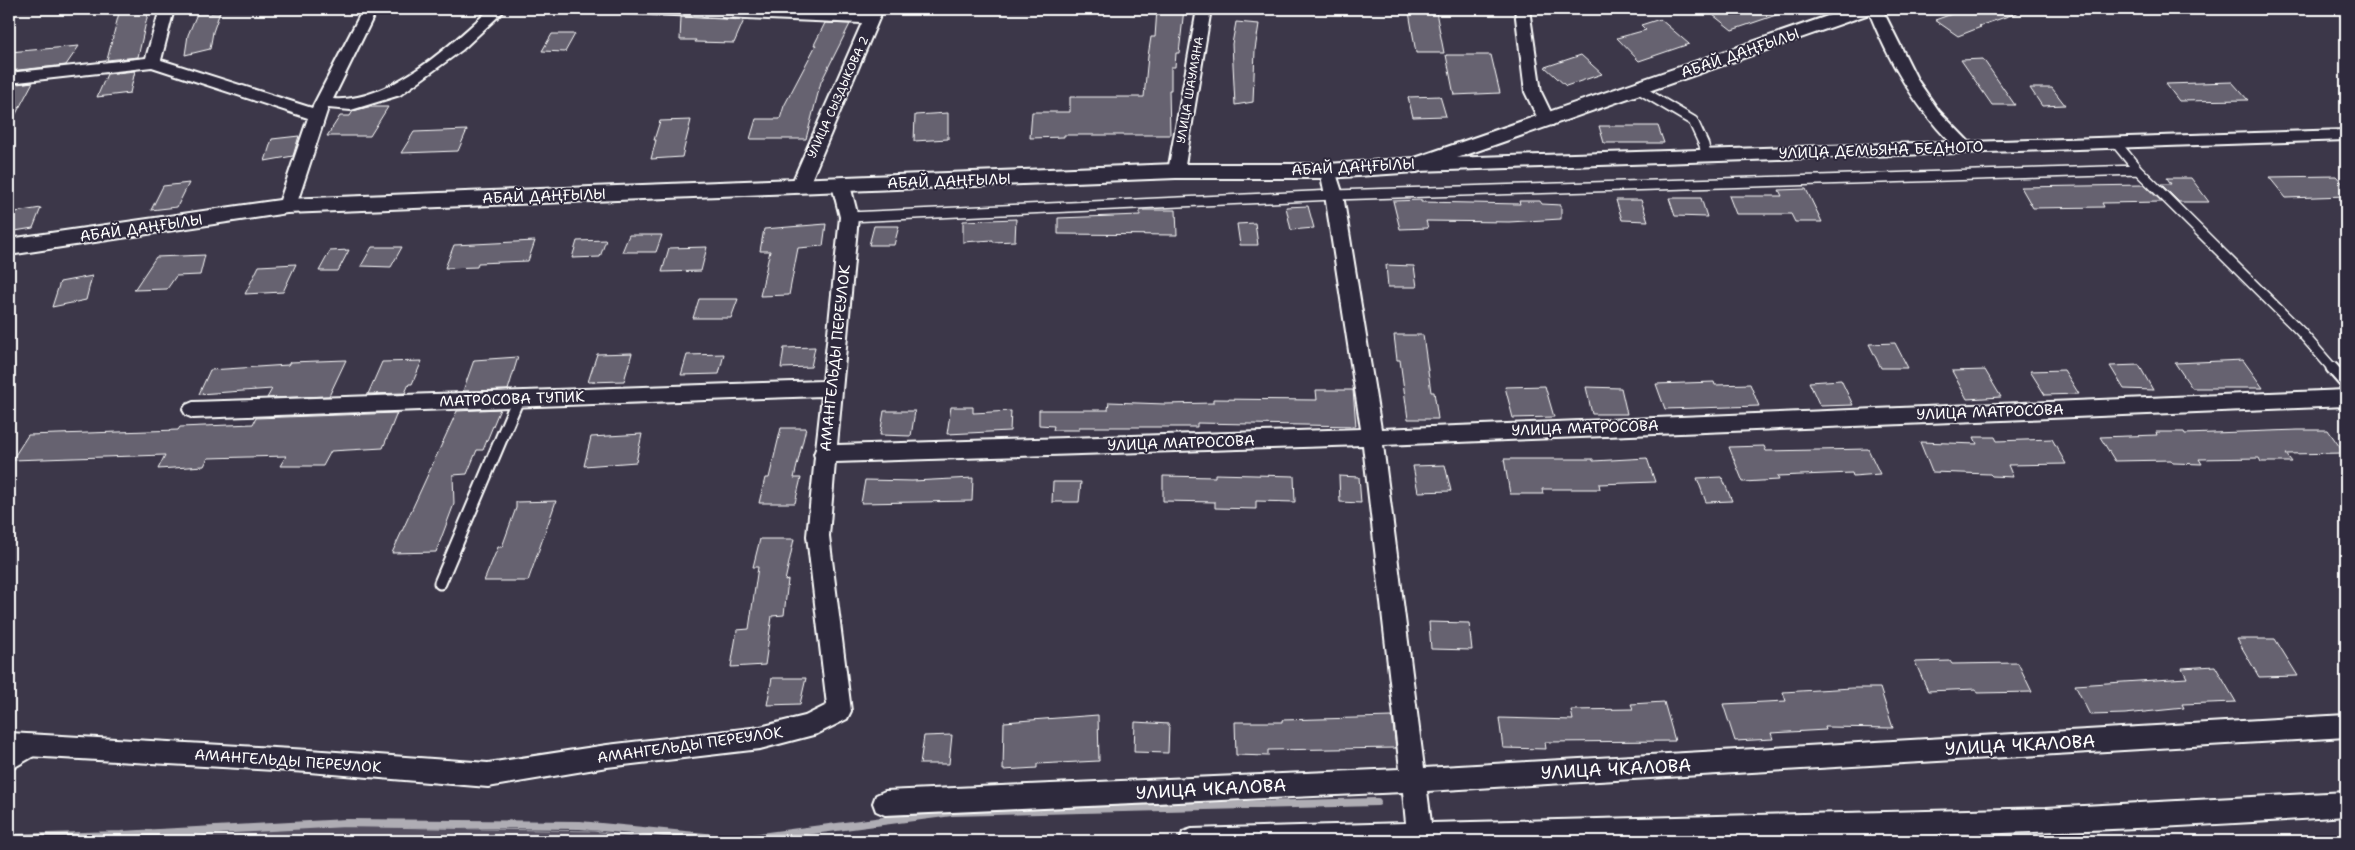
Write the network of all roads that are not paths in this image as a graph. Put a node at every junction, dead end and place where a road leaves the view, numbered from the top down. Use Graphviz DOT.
graph roads {
  1 [pos="168,9"];
  2 [pos="370,9"];
  3 [pos="499,9"];
  4 [pos="625,9"];
  5 [pos="655,9"];
  6 [pos="1204,9"];
  7 [pos="1522,9"];
  8 [pos="1865,9"];
  9 [pos="1875,9"];
  10 [pos="874,14"];
  11 [pos="153,62"];
  12 [pos="9,78"];
  13 [pos="1638,89"];
  14 [pos="320,109"];
  15 [pos="1548,121"];
  16 [pos="2346,135"];
  17 [pos="2116,143"];
  18 [pos="1965,148"];
  19 [pos="1706,156"];
  20 [pos="1416,165"];
  21 [pos="2138,170"];
  22 [pos="1328,171"];
  23 [pos="1176,172"];
  24 [pos="800,185"];
  25 [pos="842,185"];
  26 [pos="1334,195"];
  27 [pos="287,206"];
  28 [pos="849,217"];
  29 [pos="9,247"];
  30 [pos="2346,384"];
  31 [pos="832,388"];
  32 [pos="2346,398"];
  33 [pos="518,399"];
  34 [pos="193,410"];
  35 [pos="1372,437"];
  36 [pos="824,454"];
  37 [pos="440,583"];
  38 [pos="2346,726"];
  39 [pos="9,744"];
  40 [pos="40,746"];
  41 [pos="9,764"];
  42 [pos="1413,780"];
  43 [pos="885,804"];
  44 [pos="2346,804"];
  45 [pos="1421,839"];
  46 [pos="1192,841"];
  1 -- 11 [label="street"];
  2 -- 14 [label="street"];
  3 -- 14 [label="street"];
  4 -- 5 [label="street"];
  5 -- 10 [label="street"];
  6 -- 23 [label="street, УЛИЦА ШАУМЯНА"];
  7 -- 15 [label="street"];
  8 -- 13 [label="street, АБАЙ ДАҢҒЫЛЫ"];
  9 -- 18 [label="street"];
  10 -- 24 [label="street, УЛИЦА СЫЗДЫКОВА 2"];
  11 -- 12 [label="street"];
  11 -- 14 [label="street"];
  13 -- 15 [label="street, АБАЙ ДАҢҒЫЛЫ"];
  13 -- 19 [label="lane"];
  14 -- 27 [label="street"];
  15 -- 20 [label="street, АБАЙ ДАҢҒЫЛЫ"];
  16 -- 17 [label="street, УЛИЦА ДЕМЬЯНА БЕДНОГО"];
  17 -- 18 [label="street, УЛИЦА ДЕМЬЯНА БЕДНОГО"];
  17 -- 21 [label="lane"];
  18 -- 19 [label="street, УЛИЦА ДЕМЬЯНА БЕДНОГО"];
  19 -- 20 [label="street, УЛИЦА ДЕМЬЯНА БЕДНОГО"];
  20 -- 22 [label="street, АБАЙ ДАҢҒЫЛЫ"];
  21 -- 26 [label="lane"];
  21 -- 30 [label="lane"];
  22 -- 23 [label="street, АБАЙ ДАҢҒЫЛЫ"];
  22 -- 26 [label="street"];
  23 -- 25 [label="street, АБАЙ ДАҢҒЫЛЫ"];
  24 -- 25 [label="street, АБАЙ ДАҢҒЫЛЫ"];
  24 -- 27 [label="street, АБАЙ ДАҢҒЫЛЫ"];
  25 -- 28 [label="street, АМАНГЕЛЬДЫ ПЕРЕУЛОК"];
  26 -- 28 [label="lane"];
  26 -- 35 [label="street"];
  27 -- 29 [label="street, АБАЙ ДАҢҒЫЛЫ"];
  28 -- 31 [label="street, АМАНГЕЛЬДЫ ПЕРЕУЛОК"];
  31 -- 33 [label="street, МАТРОСОВА ТУПИК"];
  31 -- 36 [label="street, АМАНГЕЛЬДЫ ПЕРЕУЛОК"];
  32 -- 35 [label="street, УЛИЦА МАТРОСОВА"];
  33 -- 34 [label="street, МАТРОСОВА ТУПИК"];
  33 -- 37 [label="lane"];
  35 -- 36 [label="street, УЛИЦА МАТРОСОВА"];
  35 -- 42 [label="street"];
  36 -- 40 [label="street, АМАНГЕЛЬДЫ ПЕРЕУЛОК"];
  38 -- 42 [label="street, УЛИЦА ЧКАЛОВА"];
  39 -- 40 [label="street, АМАНГЕЛЬДЫ ПЕРЕУЛОК"];
  40 -- 41 [label="lane"];
  42 -- 43 [label="street, УЛИЦА ЧКАЛОВА"];
  42 -- 45 [label="street"];
  44 -- 45 [label="street"];
  45 -- 46 [label="street"];
}
